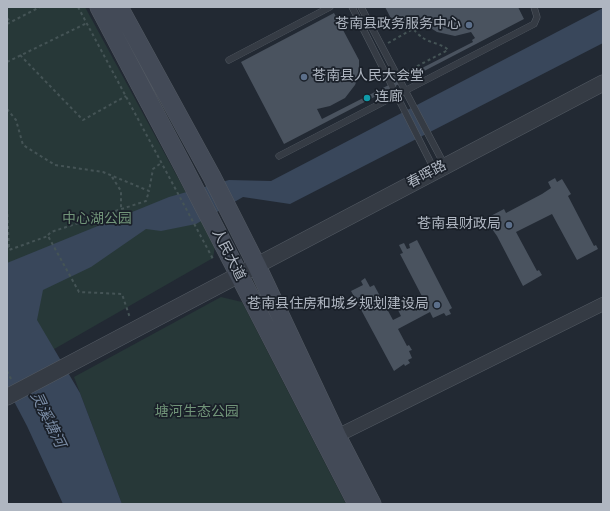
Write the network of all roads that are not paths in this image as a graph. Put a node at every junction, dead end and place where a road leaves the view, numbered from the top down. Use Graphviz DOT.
graph roads {
  1 [pos="99,7"];
  2 [pos="119,7"];
  3 [pos="330,7"];
  4 [pos="352,7"];
  5 [pos="361,7"];
  6 [pos="534,7"];
  7 [pos="229,60"];
  8 [pos="603,83"];
  9 [pos="405,91"];
  10 [pos="397,95"];
  11 [pos="279,156"];
  12 [pos="440,168"];
  13 [pos="249,270"];
  14 [pos="603,304"];
  15 [pos="12,394"];
  16 [pos="337,436"];
  17 [pos="357,504"];
  18 [pos="372,504"];
  1 -- 13 [label="main road, 人民大道"];
  2 -- 13 [label="main road, 人民大道"];
  3 -- 7 [label="lane"];
  4 -- 10 [label="lane"];
  5 -- 9 [label="lane"];
  6 -- 9 [label="lane"];
  8 -- 12 [label="street, 春晖路"];
  9 -- 10 [label="lane"];
  9 -- 12 [label="lane"];
  10 -- 11 [label="lane"];
  10 -- 12 [label="lane"];
  12 -- 13 [label="street, 春晖路"];
  13 -- 15 [label="street, 春晖路"];
  13 -- 16 [label="main road, 人民大道"];
  13 -- 17 [label="main road, 人民大道"];
  14 -- 16 [label="street"];
  16 -- 18 [label="main road, 人民大道"];
}
